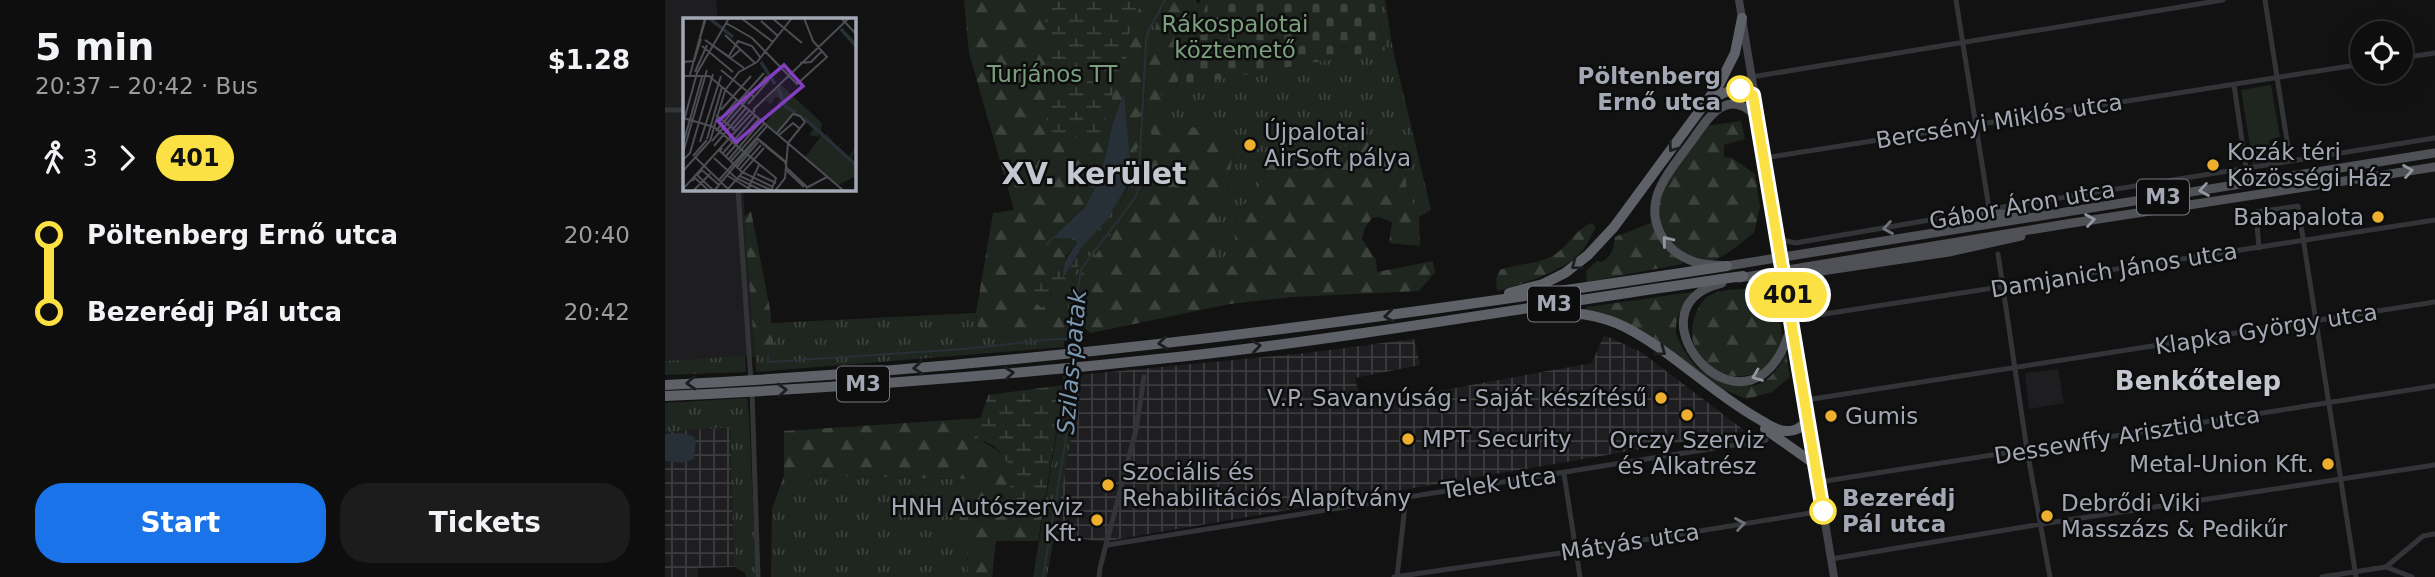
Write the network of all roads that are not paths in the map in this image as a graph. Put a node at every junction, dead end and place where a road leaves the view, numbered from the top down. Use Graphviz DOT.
graph roads {
  1 [pos="1739,0"];
  2 [pos="1745,0"];
  3 [pos="1956,0"];
  4 [pos="2223,0"];
  5 [pos="2265,0"];
  6 [pos="1742,18"];
  7 [pos="1962,41"];
  8 [pos="2435,53"];
  9 [pos="2413,56"];
  10 [pos="2350,66"];
  11 [pos="1751,76"];
  12 [pos="2277,78"];
  13 [pos="2234,85"];
  14 [pos="1753,95"];
  15 [pos="1703,107"];
  16 [pos="665,110"];
  17 [pos="683,110"];
  18 [pos="1757,117"];
  19 [pos="1976,124"];
  20 [pos="2435,138"];
  21 [pos="2435,153"];
  22 [pos="1764,158"];
  23 [pos="2290,160"];
  24 [pos="2435,167"];
  25 [pos="2246,168"];
  26 [pos="738,191"];
  27 [pos="1989,208"];
  28 [pos="2065,212"];
  29 [pos="1955,216"];
  30 [pos="2435,220"];
  31 [pos="2066,224"];
  32 [pos="1777,238"];
  33 [pos="2302,241"];
  34 [pos="2259,248"];
  35 [pos="1998,254"];
  36 [pos="1727,266"];
  37 [pos="1743,276"];
  38 [pos="2003,288"];
  39 [pos="1788,295"];
  40 [pos="2435,302"];
  41 [pos="1457,307"];
  42 [pos="1490,315"];
  43 [pos="2317,320"];
  44 [pos="1792,321"];
  45 [pos="2015,369"];
  46 [pos="1144,377"];
  47 [pos="665,385"];
  48 [pos="2435,386"];
  49 [pos="665,396"];
  50 [pos="1806,400"];
  51 [pos="2330,403"];
  52 [pos="1748,413"];
  53 [pos="1809,420"];
  54 [pos="1766,440"];
  55 [pos="2027,450"];
  56 [pos="1817,465"];
  57 [pos="2435,465"];
  58 [pos="1564,474"];
  59 [pos="2341,480"];
  60 [pos="1819,482"];
  61 [pos="1406,497"];
  62 [pos="1823,511"];
  63 [pos="2041,524"];
  64 [pos="2435,534"];
  65 [pos="1107,545"];
  66 [pos="1576,551"];
  67 [pos="1831,559"];
  68 [pos="2386,567"];
  69 [pos="2356,574"];
  70 [pos="758,577"];
  71 [pos="1099,577"];
  72 [pos="1396,577"];
  73 [pos="1580,577"];
  74 [pos="1834,577"];
  75 [pos="2050,577"];
  76 [pos="2322,577"];
  77 [pos="2412,577"];
  1 -- 2 [label="street"];
  1 -- 6 [label="main road"];
  3 -- 7 [label="street"];
  4 -- 7 [label="street"];
  5 -- 12 [label="street"];
  6 -- 11 [label="main road"];
  6 -- 15 [label="highway"];
  7 -- 11 [label="street"];
  7 -- 19 [label="street"];
  8 -- 9 [label="street"];
  10 -- 12 [label="street"];
  11 -- 14 [label="main road"];
  12 -- 13 [label="street, Bercsényi Miklós utca"];
  12 -- 23 [label="street"];
  13 -- 19 [label="street, Bercsényi Miklós utca"];
  13 -- 25 [label="street"];
  14 -- 15 [label="highway"];
  14 -- 18 [label="main road"];
  15 -- 41 [label="highway, one-way"];
  16 -- 17 [label="street"];
  18 -- 22 [label="main road"];
  36 -- 18 [label="main road, one-way"];
  19 -- 22 [label="street, Bercsényi Miklós utca"];
  19 -- 27 [label="street"];
  20 -- 23 [label="street, Gábor Áron utca"];
  21 -- 28 [label="main road, M3, one-way"];
  22 -- 32 [label="main road"];
  23 -- 25 [label="street, Gábor Áron utca"];
  31 -- 24 [label="main road, M3, one-way"];
  25 -- 27 [label="street, Gábor Áron utca"];
  26 -- 70 [label="street"];
  27 -- 29 [label="street, Gábor Áron utca"];
  28 -- 29 [label="main road"];
  28 -- 36 [label="main road, M3"];
  29 -- 32 [label="street, Gábor Áron utca, one-way"];
  30 -- 33 [label="street, Damjanich János utca"];
  31 -- 37 [label="main road, M3"];
  31 -- 39 [label="main road"];
  32 -- 39 [label="main road"];
  33 -- 34 [label="street, Damjanich János utca"];
  33 -- 34 [label="street"];
  33 -- 43 [label="street"];
  34 -- 38 [label="street, Damjanich János utca"];
  35 -- 38 [label="street"];
  36 -- 41 [label="highway, M3"];
  37 -- 42 [label="highway, M3"];
  44 -- 37 [label="main road, one-way"];
  38 -- 44 [label="street, Damjanich János utca"];
  38 -- 45 [label="street"];
  39 -- 44 [label="main road"];
  40 -- 43 [label="street, Klapka György utca"];
  41 -- 47 [label="highway, M3, one-way"];
  49 -- 42 [label="highway, M3, one-way"];
  42 -- 52 [label="highway, one-way"];
  43 -- 45 [label="street, Klapka György utca"];
  43 -- 51 [label="street"];
  44 -- 50 [label="main road"];
  45 -- 50 [label="street, Klapka György utca"];
  45 -- 55 [label="street"];
  46 -- 65 [label="street"];
  48 -- 51 [label="street, Dessewffy Arisztid utca"];
  50 -- 53 [label="main road"];
  51 -- 55 [label="street, Dessewffy Arisztid utca"];
  51 -- 59 [label="street"];
  52 -- 53 [label="highway"];
  52 -- 56 [label="highway"];
  53 -- 56 [label="main road"];
  54 -- 58 [label="street, Telek utca"];
  55 -- 60 [label="street, Dessewffy Arisztid utca"];
  55 -- 63 [label="street"];
  56 -- 60 [label="main road"];
  57 -- 59 [label="street"];
  58 -- 61 [label="street, Telek utca"];
  58 -- 66 [label="street"];
  59 -- 63 [label="street"];
  59 -- 69 [label="street"];
  60 -- 62 [label="main road"];
  61 -- 65 [label="street, Telek utca"];
  61 -- 72 [label="street"];
  66 -- 62 [label="street, Mátyás utca, one-way"];
  62 -- 67 [label="main road"];
  63 -- 67 [label="street"];
  63 -- 75 [label="street"];
  64 -- 68 [label="street"];
  65 -- 71 [label="street"];
  66 -- 72 [label="street, Mátyás utca"];
  66 -- 73 [label="street"];
  67 -- 74 [label="main road"];
  68 -- 69 [label="street"];
  68 -- 77 [label="street"];
  69 -- 76 [label="street"];
}
